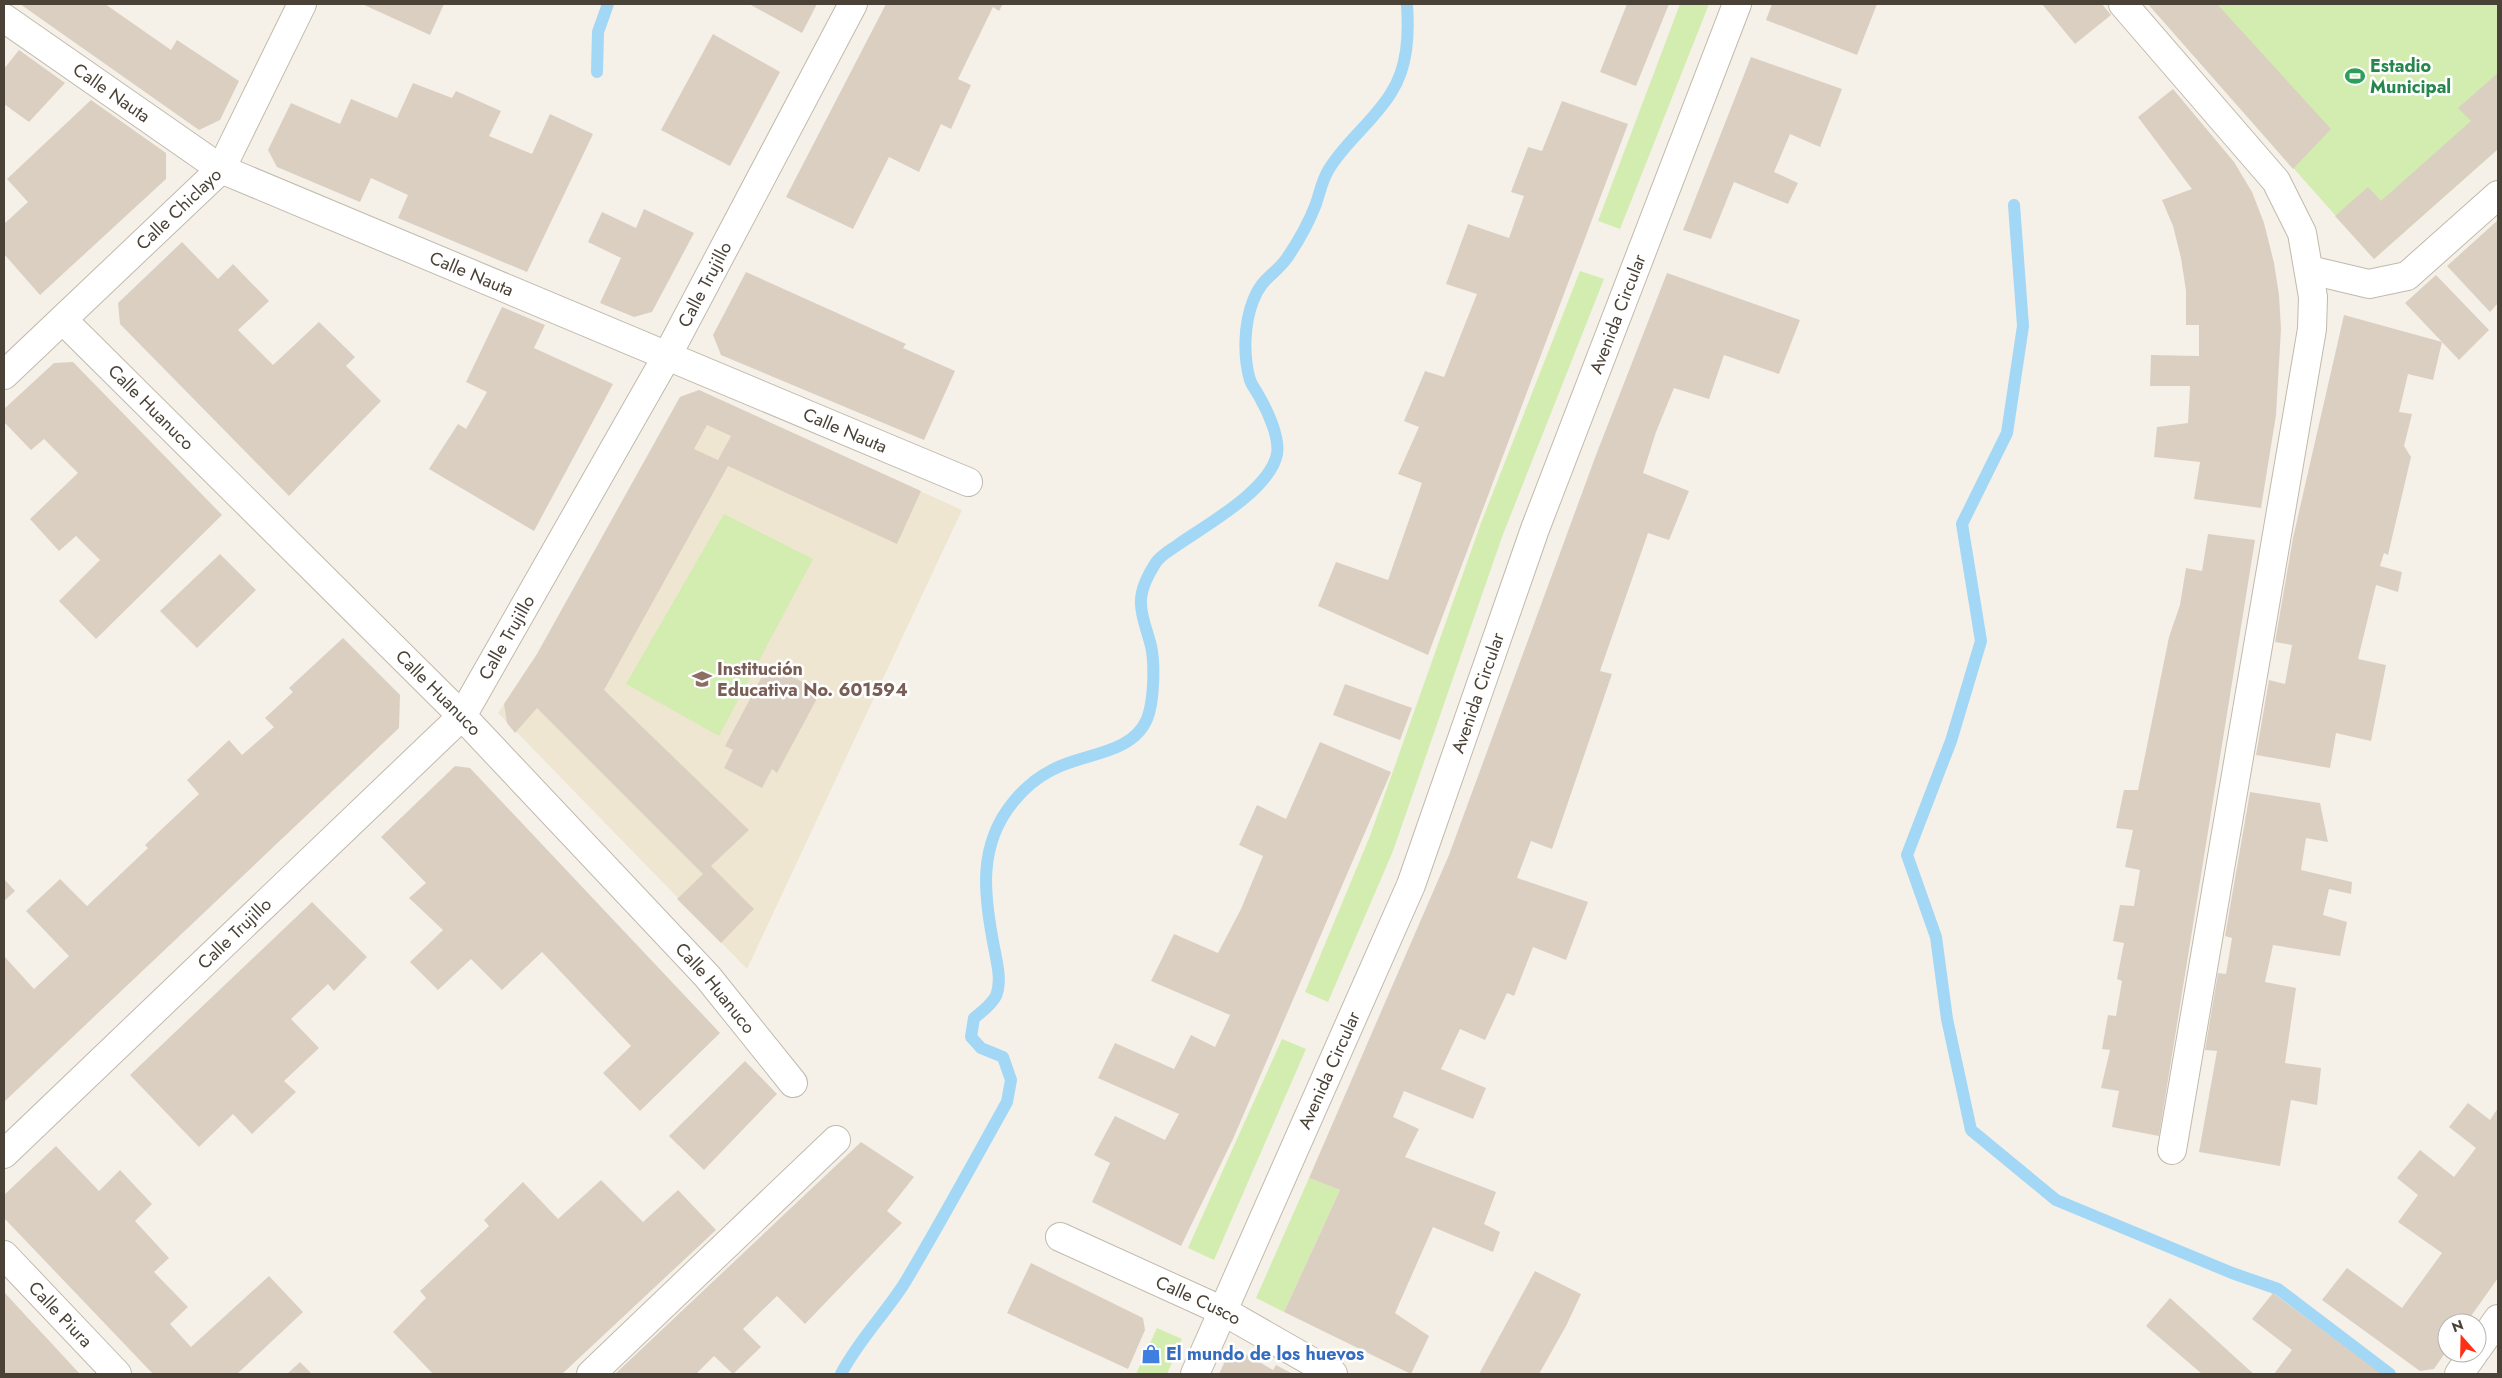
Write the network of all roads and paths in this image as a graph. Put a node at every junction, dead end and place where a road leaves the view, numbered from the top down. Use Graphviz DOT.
graph roads {
  1 [pos="302,4"];
  2 [pos="854,4"];
  3 [pos="1737,4"];
  4 [pos="2123,4"];
  5 [pos="4,18"];
  6 [pos="221,169"];
  7 [pos="2498,195"];
  8 [pos="2310,270"];
  9 [pos="63,320"];
  10 [pos="667,356"];
  11 [pos="4,375"];
  12 [pos="968,482"];
  13 [pos="462,716"];
  14 [pos="793,1083"];
  15 [pos="836,1140"];
  16 [pos="2172,1150"];
  17 [pos="4,1154"];
  18 [pos="1060,1237"];
  19 [pos="4,1255"];
  20 [pos="1223,1311"];
  21 [pos="2498,1319"];
  22 [pos="2487,1335"];
  23 [pos="2466,1363"];
  24 [pos="117,1374"];
  25 [pos="590,1374"];
  26 [pos="1195,1374"];
  27 [pos="1333,1374"];
  28 [pos="2458,1374"];
  1 -- 6 [label="street, Calle Chiclayo"];
  2 -- 10 [label="street, Calle Trujillo"];
  3 -- 20 [label="street, Avenida Circular"];
  4 -- 8 [label="street"];
  5 -- 6 [label="street, Calle Nauta"];
  6 -- 9 [label="street, Calle Chiclayo"];
  6 -- 10 [label="street, Calle Nauta"];
  7 -- 8 [label="street"];
  8 -- 16 [label="street"];
  9 -- 11 [label="street, Calle Chiclayo"];
  9 -- 13 [label="street, Calle Huanuco"];
  10 -- 12 [label="street, Calle Nauta"];
  10 -- 13 [label="street, Calle Trujillo"];
  13 -- 14 [label="street, Calle Huanuco"];
  13 -- 17 [label="street, Calle Trujillo"];
  15 -- 25 [label="street"];
  18 -- 20 [label="street, Calle Cusco"];
  19 -- 24 [label="street, Calle Piura"];
  20 -- 26 [label="street, Avenida Circular"];
  20 -- 27 [label="street, Calle Cusco"];
  21 -- 22 [label="street"];
  23 -- 28 [label="street"];
}
